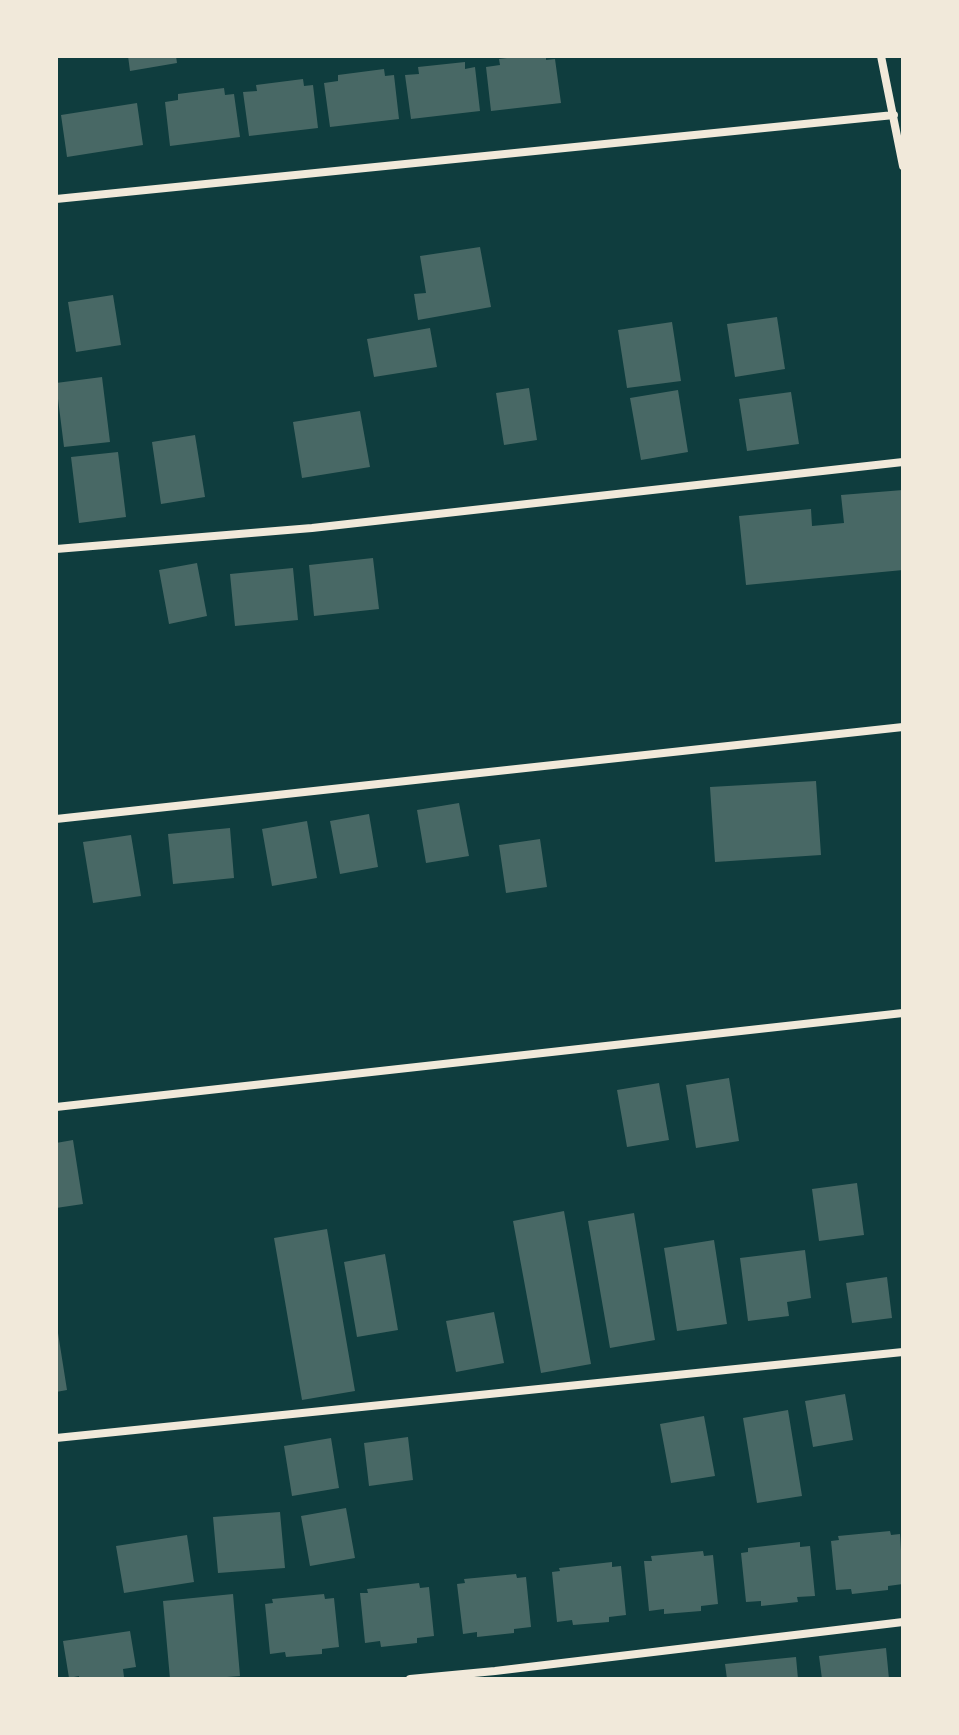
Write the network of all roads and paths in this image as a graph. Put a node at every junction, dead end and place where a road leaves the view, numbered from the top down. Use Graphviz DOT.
graph roads {
  1 [pos="881,56"];
  2 [pos="894,115"];
  3 [pos="901,140"];
  4 [pos="903,166"];
  5 [pos="56,199"];
  6 [pos="903,462"];
  7 [pos="56,549"];
  8 [pos="903,727"];
  9 [pos="56,819"];
  10 [pos="903,1013"];
  11 [pos="56,1107"];
  12 [pos="903,1352"];
  13 [pos="56,1438"];
  14 [pos="903,1622"];
  15 [pos="410,1679"];
  1 -- 2 [label="street"];
  2 -- 3 [label="street"];
  2 -- 5 [label="street"];
  3 -- 4 [label="street"];
  6 -- 7 [label="street"];
  8 -- 9 [label="street"];
  10 -- 11 [label="street"];
  12 -- 13 [label="street"];
  14 -- 15 [label="street"];
}
